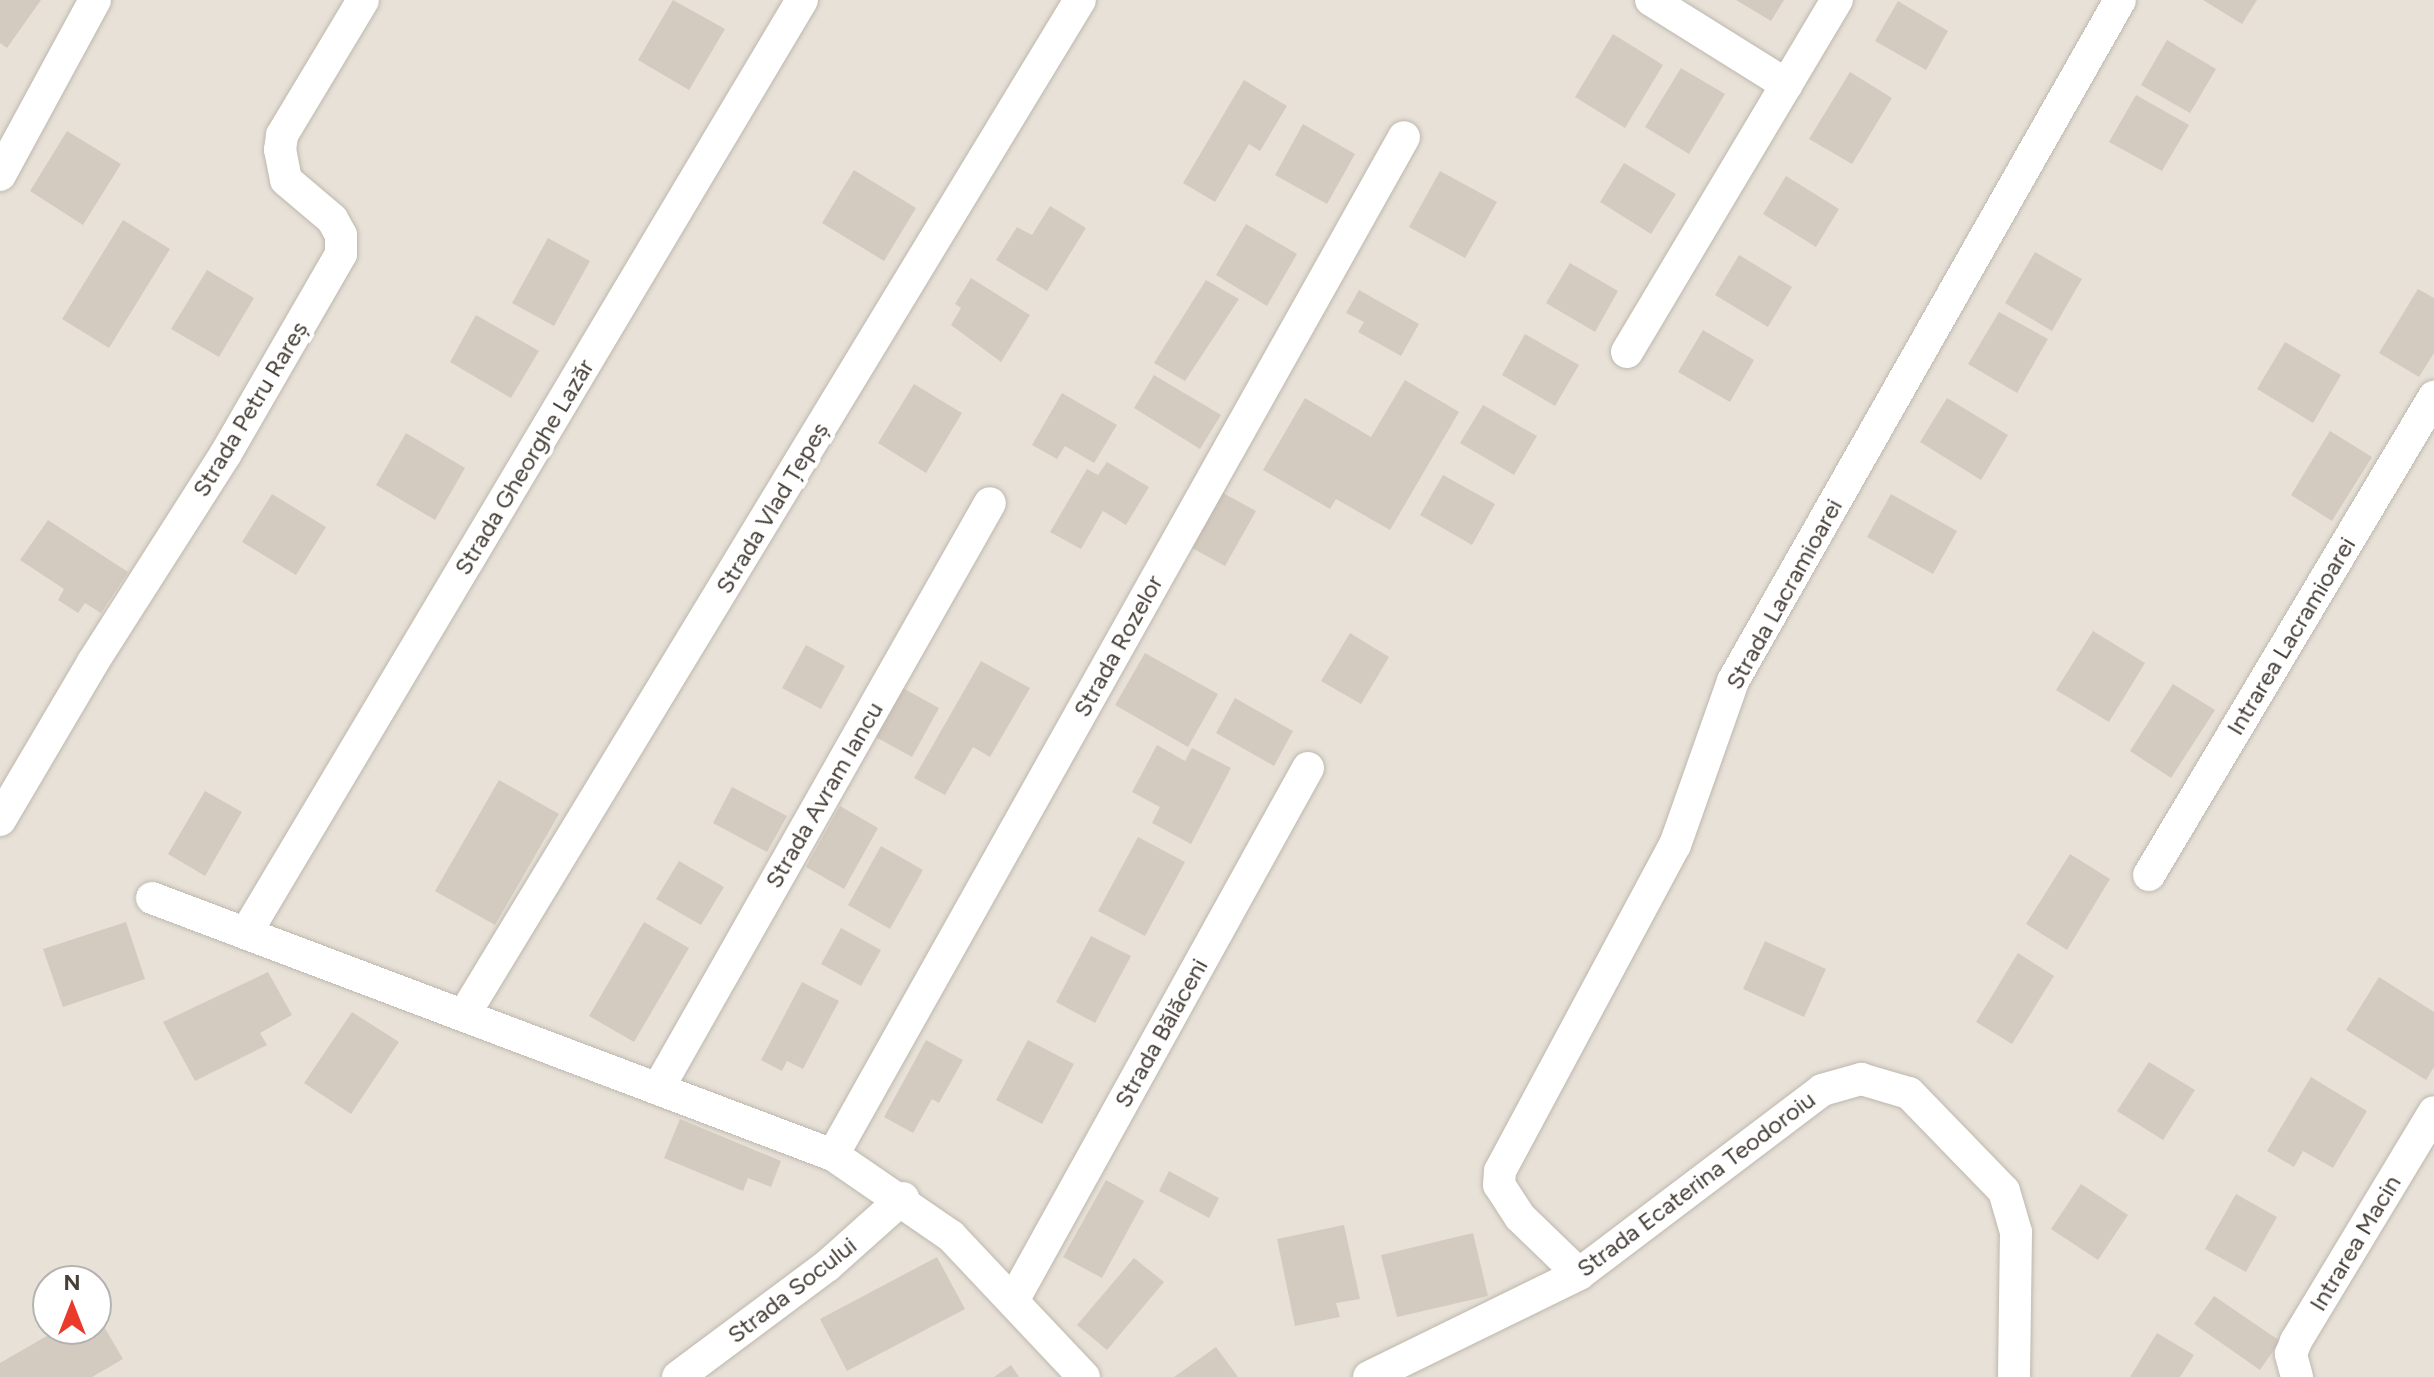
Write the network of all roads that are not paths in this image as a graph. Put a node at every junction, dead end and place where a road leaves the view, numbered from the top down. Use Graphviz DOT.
graph roads {
  1 [pos="95,0"];
  2 [pos="363,0"];
  3 [pos="802,0"];
  4 [pos="1080,0"];
  5 [pos="1651,0"];
  6 [pos="1837,0"];
  7 [pos="2120,0"];
  8 [pos="1787,85"];
  9 [pos="1404,137"];
  10 [pos="0,175"];
  11 [pos="1627,352"];
  12 [pos="2434,397"];
  13 [pos="990,503"];
  14 [pos="1308,768"];
  15 [pos="0,820"];
  16 [pos="2149,875"];
  17 [pos="152,898"];
  18 [pos="246,933"];
  19 [pos="464,1015"];
  20 [pos="659,1087"];
  21 [pos="2434,1112"];
  22 [pos="833,1155"];
  23 [pos="903,1198"];
  24 [pos="1579,1274"];
  25 [pos="1014,1299"];
  26 [pos="678,1377"];
  27 [pos="1084,1377"];
  28 [pos="1369,1377"];
  29 [pos="2014,1377"];
  30 [pos="2297,1377"];
  1 -- 10 [label="street"];
  2 -- 15 [label="street, Strada Petru Rareș"];
  3 -- 18 [label="street, Strada Gheorghe Lazăr"];
  4 -- 19 [label="street, Strada Vlad Țepeș"];
  5 -- 8 [label="street"];
  6 -- 8 [label="street"];
  7 -- 24 [label="street, Strada Lacramioarei"];
  8 -- 11 [label="street"];
  9 -- 22 [label="street, Strada Rozelor"];
  12 -- 16 [label="street, Intrarea Lacramioarei"];
  13 -- 20 [label="street, Strada Avram Iancu"];
  14 -- 25 [label="street, Strada Bălăceni"];
  17 -- 18 [label="street"];
  18 -- 19 [label="street"];
  19 -- 20 [label="street"];
  20 -- 22 [label="street"];
  21 -- 30 [label="street, Intrarea Macin"];
  22 -- 23 [label="street"];
  23 -- 25 [label="street"];
  23 -- 26 [label="street, Strada Socului"];
  24 -- 28 [label="street, Strada Ecaterina Teodoroiu"];
  24 -- 29 [label="street, Strada Ecaterina Teodoroiu"];
  25 -- 27 [label="street"];
}
